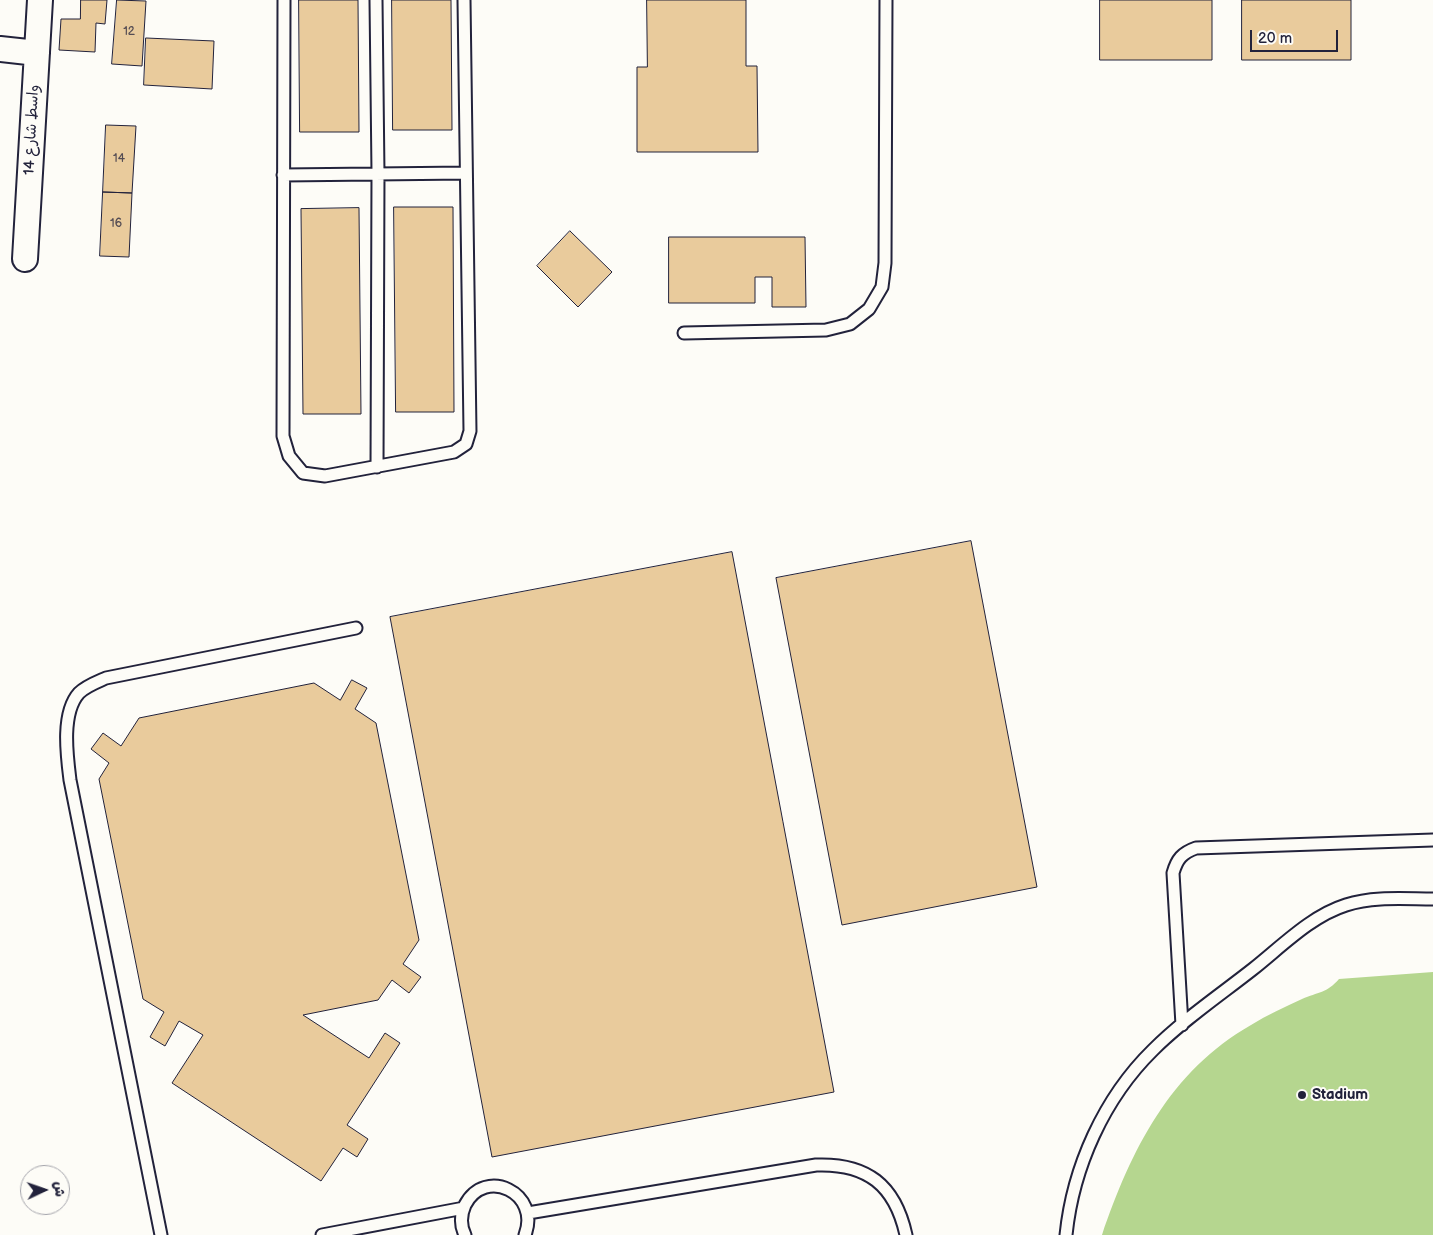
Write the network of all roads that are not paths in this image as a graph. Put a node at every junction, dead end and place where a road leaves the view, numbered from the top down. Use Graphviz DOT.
graph roads {
  1 [pos="40,0"];
  2 [pos="284,0"];
  3 [pos="376,0"];
  4 [pos="464,0"];
  5 [pos="886,0"];
  6 [pos="0,49"];
  7 [pos="37,53"];
  8 [pos="378,173"];
  9 [pos="466,173"];
  10 [pos="283,175"];
  11 [pos="25,259"];
  12 [pos="684,333"];
  13 [pos="377,466"];
  14 [pos="356,628"];
  15 [pos="1433,840"];
  16 [pos="1433,899"];
  17 [pos="1182,1025"];
  18 [pos="464,1208"];
  19 [pos="528,1213"];
  20 [pos="161,1235"];
  21 [pos="322,1235"];
  22 [pos="465,1235"];
  23 [pos="526,1235"];
  24 [pos="906,1235"];
  25 [pos="1066,1235"];
  1 -- 7 [label="street, واسط شارع 14"];
  2 -- 10 [label="lane"];
  3 -- 8 [label="lane"];
  4 -- 9 [label="lane"];
  5 -- 12 [label="lane"];
  6 -- 7 [label="street"];
  7 -- 11 [label="street, واسط شارع 14"];
  8 -- 9 [label="lane"];
  8 -- 10 [label="lane"];
  8 -- 13 [label="lane"];
  9 -- 13 [label="lane"];
  10 -- 13 [label="lane"];
  14 -- 20 [label="lane"];
  15 -- 17 [label="lane"];
  16 -- 17 [label="lane"];
  17 -- 25 [label="lane"];
  18 -- 19 [label="lane"];
  18 -- 21 [label="lane"];
  18 -- 22 [label="lane"];
  19 -- 23 [label="lane"];
  19 -- 24 [label="lane"];
}
